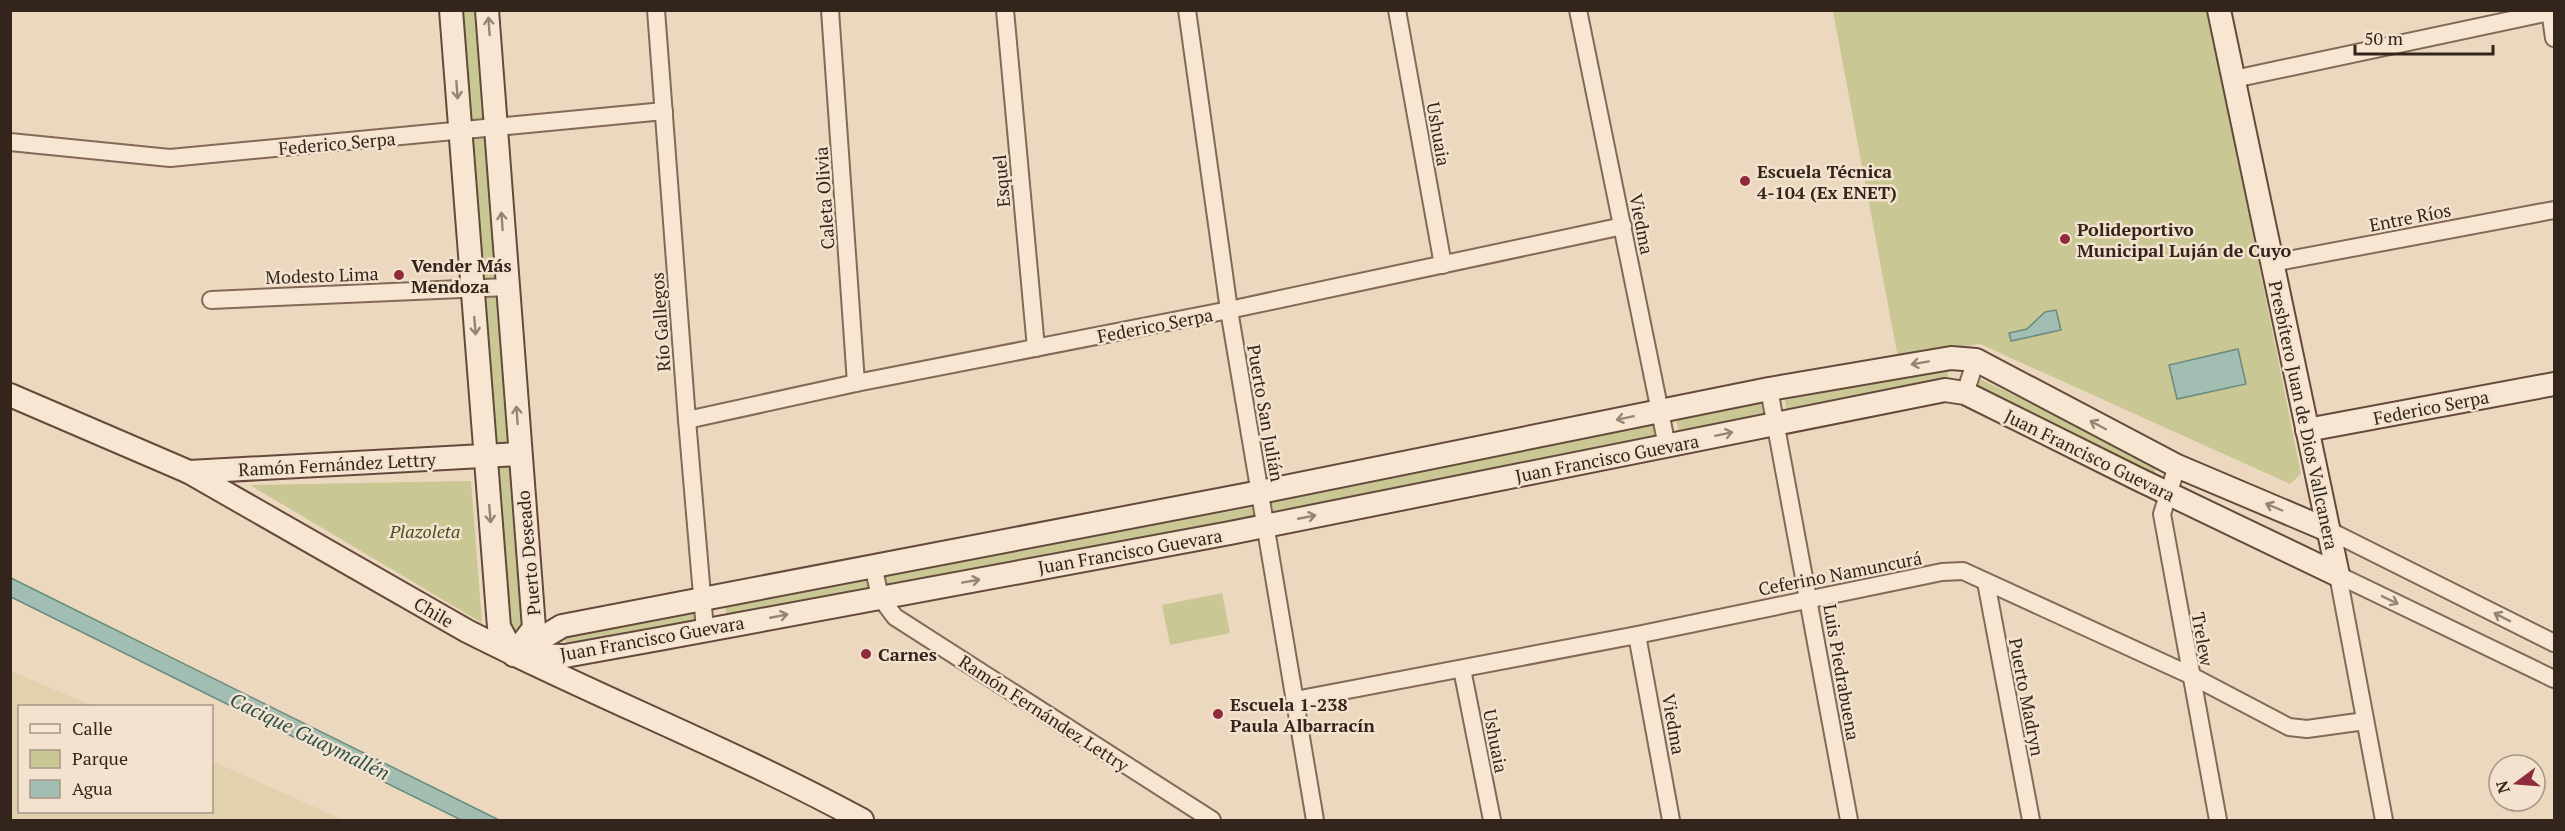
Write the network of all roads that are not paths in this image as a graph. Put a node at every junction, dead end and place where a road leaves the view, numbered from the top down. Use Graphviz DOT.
graph roads {
  1 [pos="451,10"];
  2 [pos="488,10"];
  3 [pos="657,10"];
  4 [pos="830,10"];
  5 [pos="1005,10"];
  6 [pos="1187,10"];
  7 [pos="1397,10"];
  8 [pos="1578,10"];
  9 [pos="2219,10"];
  10 [pos="2551,11"];
  11 [pos="2554,38"];
  12 [pos="2234,79"];
  13 [pos="664,111"];
  14 [pos="495,127"];
  15 [pos="460,132"];
  16 [pos="10,142"];
  17 [pos="2554,210"];
  18 [pos="1623,226"];
  19 [pos="2272,263"];
  20 [pos="1443,265"];
  21 [pos="507,287"];
  22 [pos="472,288"];
  23 [pos="211,300"];
  24 [pos="1229,310"];
  25 [pos="1036,348"];
  26 [pos="1976,360"];
  27 [pos="856,383"];
  28 [pos="2554,384"];
  29 [pos="1769,389"];
  30 [pos="1965,393"];
  31 [pos="10,395"];
  32 [pos="1659,410"];
  33 [pos="687,420"];
  34 [pos="1777,422"];
  35 [pos="2307,430"];
  36 [pos="1667,446"];
  37 [pos="520,454"];
  38 [pos="485,456"];
  39 [pos="2177,466"];
  40 [pos="189,472"];
  41 [pos="1260,492"];
  42 [pos="2168,493"];
  43 [pos="1265,525"];
  44 [pos="2328,530"];
  45 [pos="873,566"];
  46 [pos="2338,574"];
  47 [pos="1986,582"];
  48 [pos="880,597"];
  49 [pos="1809,598"];
  50 [pos="702,599"];
  51 [pos="705,630"];
  52 [pos="1637,634"];
  53 [pos="2554,644"];
  54 [pos="514,655"];
  55 [pos="1462,669"];
  56 [pos="2190,675"];
  57 [pos="2554,680"];
  58 [pos="1295,700"];
  59 [pos="2365,721"];
  60 [pos="862,820"];
  61 [pos="1212,820"];
  62 [pos="1315,820"];
  63 [pos="1492,820"];
  64 [pos="1671,820"];
  65 [pos="1849,820"];
  66 [pos="2031,820"];
  67 [pos="2218,820"];
  68 [pos="2384,820"];
  1 -- 15 [label="street, Puerto Deseado, one-way"];
  14 -- 2 [label="street, Puerto Deseado, one-way"];
  3 -- 13 [label="street, Río Gallegos"];
  4 -- 27 [label="street, Caleta Olivia"];
  5 -- 25 [label="street, Esquel"];
  6 -- 24 [label="street, Puerto San Julián"];
  7 -- 20 [label="street, Ushuaia"];
  8 -- 18 [label="street, Viedma"];
  9 -- 12 [label="street, Presbítero Juan de Dios Vallcanera"];
  10 -- 11 [label="street"];
  10 -- 12 [label="street"];
  12 -- 19 [label="street, Presbítero Juan de Dios Vallcanera"];
  13 -- 14 [label="street, Federico Serpa"];
  13 -- 33 [label="street, Río Gallegos"];
  14 -- 15 [label="street, Federico Serpa"];
  21 -- 14 [label="street, Puerto Deseado, one-way"];
  15 -- 16 [label="street, Federico Serpa"];
  15 -- 22 [label="street, Puerto Deseado"];
  17 -- 19 [label="street, Entre Ríos"];
  18 -- 20 [label="street, Federico Serpa"];
  18 -- 32 [label="street, Viedma"];
  19 -- 35 [label="street, Presbítero Juan de Dios Vallcanera"];
  20 -- 24 [label="street, Federico Serpa"];
  21 -- 22 [label="street, Modesto Lima"];
  37 -- 21 [label="street, Puerto Deseado, one-way"];
  22 -- 23 [label="street, Modesto Lima"];
  22 -- 38 [label="street, Puerto Deseado, one-way"];
  24 -- 25 [label="street, Federico Serpa"];
  24 -- 41 [label="street, Puerto San Julián"];
  25 -- 27 [label="street, Federico Serpa"];
  26 -- 29 [label="street, Juan Francisco Guevara, one-way"];
  26 -- 30 [label="street"];
  39 -- 26 [label="street, Juan Francisco Guevara, one-way"];
  27 -- 33 [label="street, Federico Serpa"];
  28 -- 35 [label="street, Federico Serpa"];
  29 -- 32 [label="street, Juan Francisco Guevara"];
  29 -- 34 [label="street, Luis Piedrabuena"];
  30 -- 34 [label="street, Juan Francisco Guevara"];
  30 -- 42 [label="street, Juan Francisco Guevara"];
  31 -- 40 [label="street, Chile"];
  32 -- 36 [label="street, Viedma"];
  32 -- 41 [label="street, Juan Francisco Guevara, one-way"];
  33 -- 50 [label="street, Río Gallegos"];
  36 -- 34 [label="street, Juan Francisco Guevara, one-way"];
  34 -- 49 [label="street, Luis Piedrabuena"];
  35 -- 44 [label="street, Presbítero Juan de Dios Vallcanera"];
  43 -- 36 [label="street, Juan Francisco Guevara, one-way"];
  37 -- 38 [label="street, Ramón Fernández Lettry"];
  37 -- 54 [label="street, Puerto Deseado"];
  38 -- 40 [label="street, Ramón Fernández Lettry"];
  38 -- 54 [label="street, Puerto Deseado, one-way"];
  39 -- 42 [label="street, Trelew"];
  44 -- 39 [label="street, Juan Francisco Guevara, one-way"];
  40 -- 54 [label="street, Chile"];
  41 -- 43 [label="street, Puerto San Julián"];
  41 -- 45 [label="street, Juan Francisco Guevara"];
  42 -- 46 [label="street, Juan Francisco Guevara"];
  42 -- 56 [label="street, Trelew"];
  48 -- 43 [label="street, Juan Francisco Guevara, one-way"];
  43 -- 58 [label="street, Puerto San Julián"];
  44 -- 46 [label="street, Presbítero Juan de Dios Vallcanera"];
  53 -- 44 [label="street, Juan Francisco Guevara, one-way"];
  45 -- 48 [label="street, Ramón Fernández Lettry"];
  45 -- 50 [label="street, Juan Francisco Guevara"];
  46 -- 57 [label="street, Juan Francisco Guevara, one-way"];
  46 -- 59 [label="street, Presbítero Juan de Dios Vallcanera"];
  47 -- 49 [label="street, Ceferino Namuncurá"];
  47 -- 56 [label="street, Ceferino Namuncurá"];
  47 -- 66 [label="street, Puerto Madryn"];
  51 -- 48 [label="street, Juan Francisco Guevara, one-way"];
  48 -- 61 [label="street, Ramón Fernández Lettry"];
  49 -- 52 [label="street, Ceferino Namuncurá"];
  49 -- 65 [label="street, Luis Piedrabuena"];
  50 -- 51 [label="street, Río Gallegos"];
  50 -- 54 [label="street, Juan Francisco Guevara"];
  51 -- 54 [label="street, Juan Francisco Guevara"];
  52 -- 55 [label="street, Ceferino Namuncurá"];
  52 -- 64 [label="street, Viedma"];
  54 -- 60 [label="street, Chile"];
  55 -- 58 [label="street, Ceferino Namuncurá"];
  55 -- 63 [label="street, Ushuaia"];
  56 -- 59 [label="street, Ceferino Namuncurá"];
  56 -- 67 [label="street, Trelew"];
  58 -- 62 [label="street, Puerto San Julián"];
  59 -- 68 [label="street, Presbítero Juan de Dios Vallcanera"];
}
